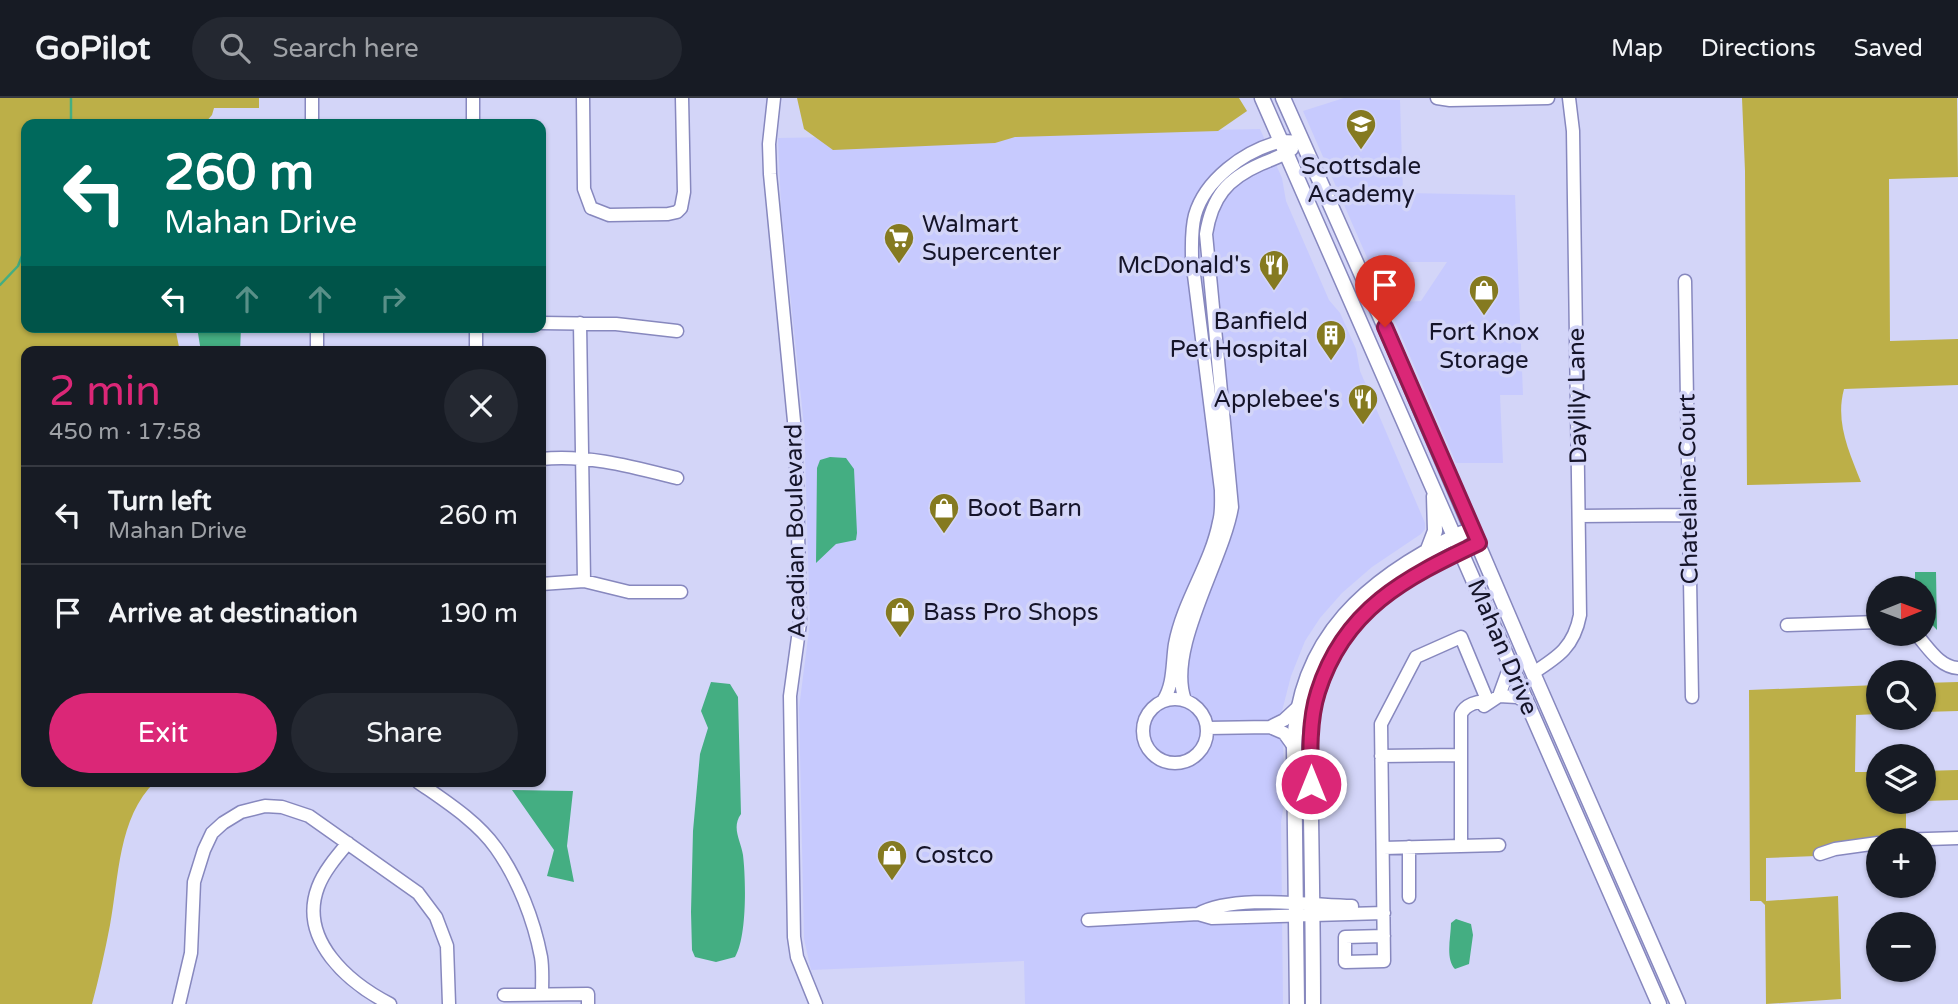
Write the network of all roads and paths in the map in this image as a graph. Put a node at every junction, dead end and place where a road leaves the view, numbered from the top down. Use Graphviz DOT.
graph roads {
  1 [pos="312,98"];
  2 [pos="472,98"];
  3 [pos="583,98"];
  4 [pos="682,98"];
  5 [pos="774,98"];
  6 [pos="1262,98"];
  7 [pos="1283,98"];
  8 [pos="1437,98"];
  9 [pos="1548,98"];
  10 [pos="1569,98"];
  11 [pos="312,119"];
  12 [pos="473,119"];
  13 [pos="1301,142"];
  14 [pos="1283,147"];
  15 [pos="1685,281"];
  16 [pos="1354,308"];
  17 [pos="1379,314"];
  18 [pos="546,323"];
  19 [pos="580,323"];
  20 [pos="677,331"];
  21 [pos="546,458"];
  22 [pos="582,459"];
  23 [pos="677,478"];
  24 [pos="1433,487"];
  25 [pos="1688,515"];
  26 [pos="1579,516"];
  27 [pos="1472,528"];
  28 [pos="1455,536"];
  29 [pos="1479,543"];
  30 [pos="1461,551"];
  31 [pos="1427,552"];
  32 [pos="584,581"];
  33 [pos="546,584"];
  34 [pos="681,592"];
  35 [pos="1866,622"];
  36 [pos="1180,624"];
  37 [pos="1787,625"];
  38 [pos="1927,646"];
  39 [pos="1511,663"];
  40 [pos="1958,668"];
  41 [pos="1533,673"];
  42 [pos="1692,697"];
  43 [pos="1494,699"];
  44 [pos="1185,700"];
  45 [pos="1163,701"];
  46 [pos="1526,702"];
  47 [pos="1298,707"];
  48 [pos="1207,728"];
  49 [pos="1263,731"];
  50 [pos="1294,747"];
  51 [pos="1460,755"];
  52 [pos="1381,756"];
  53 [pos="1558,772"];
  54 [pos="424,787"];
  55 [pos="1583,787"];
  56 [pos="1958,838"];
  57 [pos="1936,839"];
  58 [pos="348,842"];
  59 [pos="1499,845"];
  60 [pos="1866,845"];
  61 [pos="1461,846"];
  62 [pos="1409,847"];
  63 [pos="1383,848"];
  64 [pos="1820,854"];
  65 [pos="1409,897"];
  66 [pos="1295,910"];
  67 [pos="1312,910"];
  68 [pos="1345,910"];
  69 [pos="1383,910"];
  70 [pos="1088,920"];
  71 [pos="1384,936"];
  72 [pos="503,995"];
  73 [pos="542,995"];
  74 [pos="179,1004"];
  75 [pos="390,1004"];
  76 [pos="449,1004"];
  77 [pos="588,1004"];
  78 [pos="816,1004"];
  79 [pos="1297,1004"];
  80 [pos="1313,1004"];
  81 [pos="1659,1004"];
  82 [pos="1678,1004"];
  1 -- 11 [label="street"];
  2 -- 12 [label="street"];
  3 -- 4 [label="street"];
  5 -- 78 [label="street, Acadian Boulevard"];
  6 -- 14 [label="main road, Mahan Drive"];
  7 -- 13 [label="main road, Mahan Drive"];
  8 -- 9 [label="street"];
  10 -- 26 [label="street, Daylily Lane"];
  13 -- 14 [label="street"];
  13 -- 17 [label="main road, Mahan Drive"];
  14 -- 16 [label="main road, Mahan Drive"];
  14 -- 36 [label="street"];
  15 -- 25 [label="street, Chatelaine Court"];
  16 -- 17 [label="main road"];
  16 -- 24 [label="main road, Mahan Drive"];
  17 -- 27 [label="main road, Mahan Drive"];
  18 -- 19 [label="street"];
  19 -- 20 [label="street"];
  19 -- 22 [label="street"];
  21 -- 22 [label="street"];
  22 -- 23 [label="street"];
  22 -- 32 [label="street"];
  24 -- 28 [label="main road, Mahan Drive"];
  24 -- 31 [label="main road"];
  25 -- 26 [label="street"];
  25 -- 42 [label="street, Chatelaine Court"];
  26 -- 41 [label="street, Daylily Lane"];
  27 -- 28 [label="main road"];
  27 -- 29 [label="main road, Mahan Drive"];
  28 -- 30 [label="main road, Mahan Drive"];
  28 -- 31 [label="main road"];
  29 -- 30 [label="main road"];
  29 -- 41 [label="main road, Mahan Drive"];
  30 -- 39 [label="main road, Mahan Drive"];
  30 -- 67 [label="main road"];
  31 -- 47 [label="main road"];
  32 -- 33 [label="street"];
  32 -- 34 [label="street"];
  35 -- 37 [label="street"];
  36 -- 44 [label="street"];
  36 -- 45 [label="street"];
  38 -- 40 [label="street"];
  39 -- 43 [label="street"];
  39 -- 46 [label="main road, Mahan Drive"];
  41 -- 55 [label="main road, Mahan Drive"];
  43 -- 46 [label="street"];
  43 -- 51 [label="street"];
  43 -- 52 [label="street"];
  44 -- 45 [label="street"];
  44 -- 48 [label="street"];
  45 -- 48 [label="street"];
  46 -- 53 [label="main road, Mahan Drive"];
  47 -- 49 [label="street"];
  47 -- 50 [label="main road"];
  48 -- 49 [label="street"];
  49 -- 50 [label="street"];
  50 -- 66 [label="main road"];
  51 -- 52 [label="street"];
  51 -- 61 [label="street"];
  52 -- 63 [label="street"];
  53 -- 55 [label="main road"];
  53 -- 81 [label="main road, Mahan Drive"];
  54 -- 73 [label="street"];
  55 -- 82 [label="main road, Mahan Drive"];
  56 -- 57 [label="street"];
  58 -- 74 [label="street"];
  58 -- 75 [label="street"];
  58 -- 76 [label="street"];
  59 -- 61 [label="street"];
  60 -- 64 [label="street"];
  61 -- 62 [label="street"];
  62 -- 63 [label="street"];
  62 -- 65 [label="street"];
  63 -- 69 [label="street"];
  66 -- 67 [label="street"];
  66 -- 70 [label="street"];
  66 -- 79 [label="main road"];
  67 -- 68 [label="street"];
  67 -- 80 [label="main road"];
  68 -- 69 [label="street"];
  68 -- 69 [label="street"];
  69 -- 71 [label="street"];
  72 -- 73 [label="street"];
  73 -- 77 [label="street"];
}
